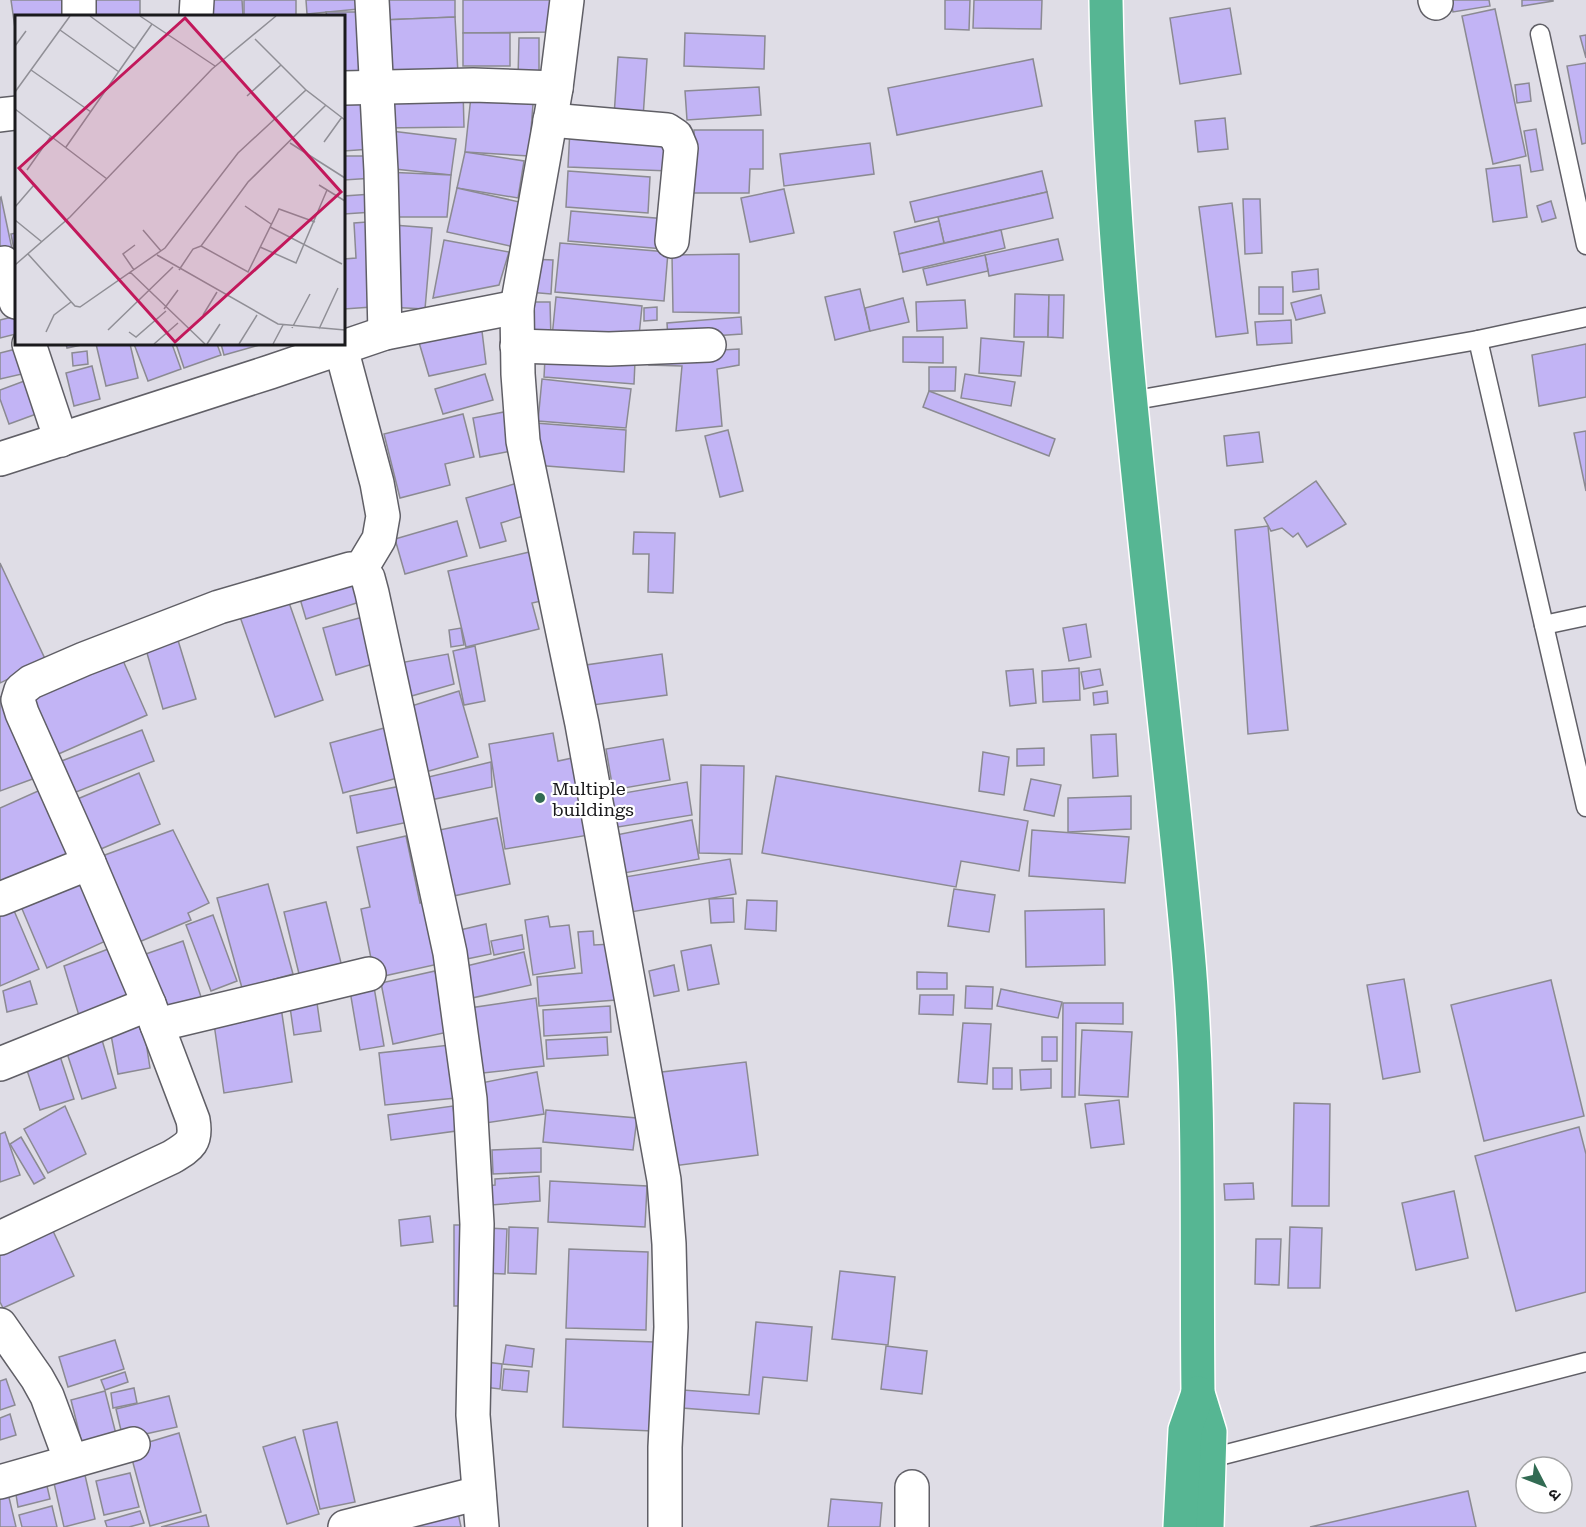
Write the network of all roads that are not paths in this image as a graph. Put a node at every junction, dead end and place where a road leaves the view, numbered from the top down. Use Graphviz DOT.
graph roads {
  1 [pos="372,0"];
  2 [pos="567,0"];
  3 [pos="1106,0"];
  4 [pos="1540,34"];
  5 [pos="377,86"];
  6 [pos="345,88"];
  7 [pos="556,88"];
  8 [pos="15,113"];
  9 [pos="0,115"];
  10 [pos="550,120"];
  11 [pos="672,240"];
  12 [pos="1586,245"];
  13 [pos="4,263"];
  14 [pos="15,299"];
  15 [pos="517,307"];
  16 [pos="1586,317"];
  17 [pos="385,333"];
  18 [pos="1478,340"];
  19 [pos="29,345"];
  20 [pos="518,345"];
  21 [pos="710,345"];
  22 [pos="340,348"];
  23 [pos="1130,401"];
  24 [pos="61,440"];
  25 [pos="0,459"];
  26 [pos="361,569"];
  27 [pos="1586,616"];
  28 [pos="1544,626"];
  29 [pos="1586,807"];
  30 [pos="89,863"];
  31 [pos="0,899"];
  32 [pos="369,974"];
  33 [pos="153,1015"];
  34 [pos="0,1064"];
  35 [pos="0,1238"];
  36 [pos="0,1325"];
  37 [pos="1586,1362"];
  38 [pos="1198,1393"];
  39 [pos="133,1444"];
  40 [pos="1210,1458"];
  41 [pos="71,1461"];
  42 [pos="0,1482"];
  43 [pos="912,1487"];
  44 [pos="479,1493"];
  45 [pos="345,1527"];
  46 [pos="482,1527"];
  47 [pos="665,1527"];
  48 [pos="912,1527"];
  49 [pos="1180,1527"];
  50 [pos="1207,1527"];
  1 -- 5 [label="street"];
  2 -- 7 [label="street"];
  3 -- 23 [label="highway"];
  4 -- 12 [label="lane"];
  5 -- 6 [label="street"];
  5 -- 7 [label="street"];
  5 -- 17 [label="street"];
  7 -- 10 [label="street"];
  8 -- 9 [label="street"];
  10 -- 11 [label="street"];
  10 -- 15 [label="street"];
  13 -- 14 [label="street"];
  15 -- 17 [label="street"];
  15 -- 20 [label="street"];
  16 -- 18 [label="lane"];
  17 -- 22 [label="street"];
  18 -- 23 [label="lane"];
  18 -- 28 [label="lane"];
  19 -- 24 [label="street"];
  20 -- 21 [label="street"];
  20 -- 47 [label="street"];
  22 -- 24 [label="street"];
  22 -- 26 [label="street"];
  23 -- 38 [label="highway"];
  24 -- 25 [label="street"];
  26 -- 30 [label="street"];
  26 -- 44 [label="street"];
  27 -- 28 [label="lane"];
  28 -- 29 [label="lane"];
  30 -- 31 [label="street"];
  30 -- 33 [label="street"];
  32 -- 33 [label="street"];
  33 -- 34 [label="street"];
  33 -- 35 [label="street"];
  36 -- 41 [label="street"];
  37 -- 40 [label="lane"];
  38 -- 40 [label="highway"];
  38 -- 49 [label="highway"];
  39 -- 41 [label="street"];
  40 -- 50 [label="highway"];
  41 -- 42 [label="street"];
  43 -- 48 [label="street"];
  44 -- 45 [label="street"];
  44 -- 46 [label="street"];
}
